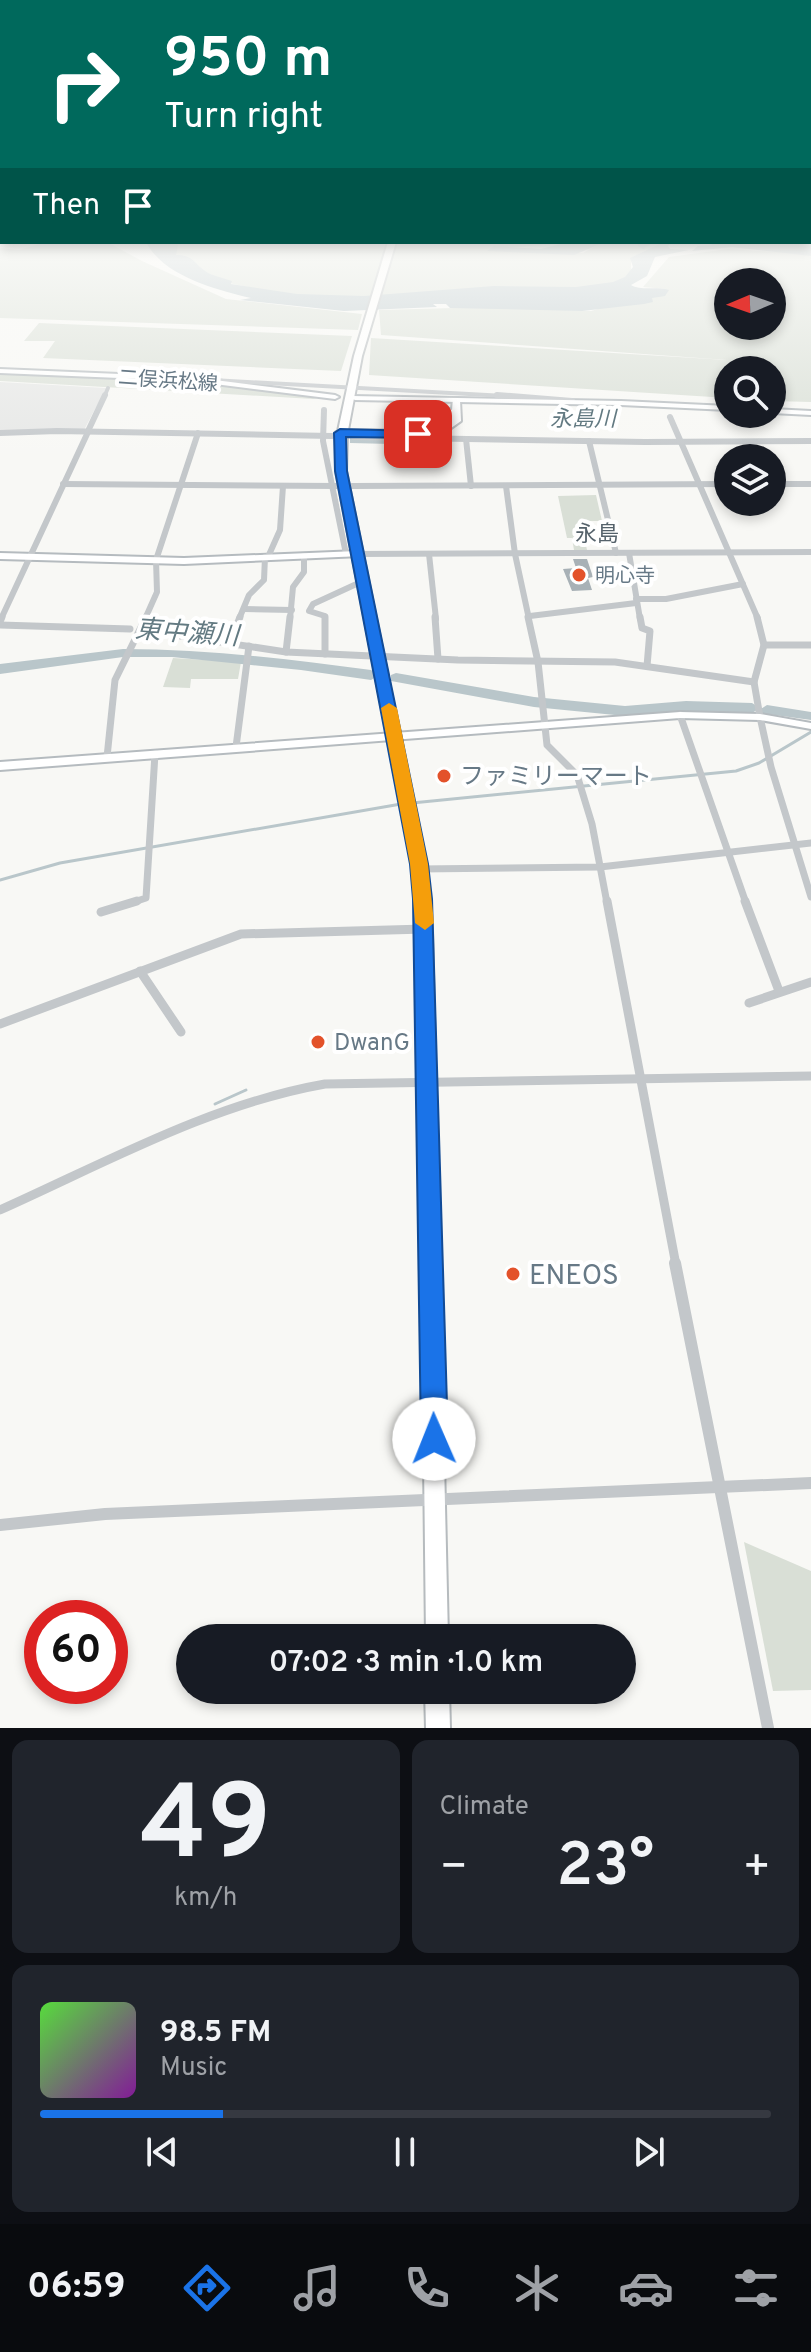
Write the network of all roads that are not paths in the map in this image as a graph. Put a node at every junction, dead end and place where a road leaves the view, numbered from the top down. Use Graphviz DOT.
graph roads {
  1 [pos="376,304"];
  2 [pos="0,371"];
  3 [pos="200,380"];
  4 [pos="108,388"];
  5 [pos="352,394"];
  6 [pos="335,397"];
  7 [pos="400,400"];
  8 [pos="456,400"];
  9 [pos="572,401"];
  10 [pos="714,407"];
  11 [pos="324,410"];
  12 [pos="786,412"];
  13 [pos="811,413"];
  14 [pos="670,417"];
  15 [pos="456,421"];
  16 [pos="378,432"];
  17 [pos="0,433"];
  18 [pos="87,433"];
  19 [pos="336,434"];
  20 [pos="197,435"];
  21 [pos="323,437"];
  22 [pos="354,437"];
  23 [pos="466,440"];
  24 [pos="811,441"];
  25 [pos="589,442"];
  26 [pos="681,443"];
  27 [pos="180,483"];
  28 [pos="63,484"];
  29 [pos="700,484"];
  30 [pos="714,484"];
  31 [pos="786,484"];
  32 [pos="811,484"];
  33 [pos="601,485"];
  34 [pos="283,486"];
  35 [pos="335,486"];
  36 [pos="352,486"];
  37 [pos="471,486"];
  38 [pos="506,486"];
  39 [pos="730,552"];
  40 [pos="811,552"];
  41 [pos="616,553"];
  42 [pos="629,553"];
  43 [pos="352,554"];
  44 [pos="429,554"];
  45 [pos="515,554"];
  46 [pos="0,556"];
  47 [pos="304,556"];
  48 [pos="28,557"];
  49 [pos="267,557"];
  50 [pos="156,560"];
  51 [pos="363,581"];
  52 [pos="743,584"];
  53 [pos="636,601"];
  54 [pos="244,609"];
  55 [pos="292,610"];
  56 [pos="530,616"];
  57 [pos="0,623"];
  58 [pos="130,629"];
  59 [pos="148,631"];
  60 [pos="230,643"];
  61 [pos="764,645"];
  62 [pos="811,645"];
  63 [pos="249,646"];
  64 [pos="286,652"];
  65 [pos="325,654"];
  66 [pos="378,657"];
  67 [pos="438,659"];
  68 [pos="538,662"];
  69 [pos="647,666"];
  70 [pos="754,682"];
  71 [pos="680,715"];
  72 [pos="760,717"];
  73 [pos="543,725"];
  74 [pos="811,726"];
  75 [pos="395,736"];
  76 [pos="236,747"];
  77 [pos="155,754"];
  78 [pos="107,757"];
  79 [pos="0,766"];
  80 [pos="793,843"];
  81 [pos="811,843"];
  82 [pos="726,851"];
  83 [pos="600,867"];
  84 [pos="419,869"];
  85 [pos="811,897"];
  86 [pos="101,912"];
  87 [pos="425,929"];
  88 [pos="140,971"];
  89 [pos="811,982"];
  90 [pos="779,991"];
  91 [pos="749,1003"];
  92 [pos="0,1011"];
  93 [pos="3,1022"];
  94 [pos="181,1032"];
  95 [pos="811,1076"];
  96 [pos="643,1080"];
  97 [pos="428,1081"];
  98 [pos="0,1210"];
  99 [pos="811,1483"];
  100 [pos="718,1487"];
  101 [pos="435,1497"];
  102 [pos="0,1525"];
  103 [pos="437,1624"];
  104 [pos="437,1704"];
  105 [pos="438,1728"];
  106 [pos="768,1728"];
  1 -- 5 [label="main road"];
  2 -- 3 [label="street, 二俣浜松線"];
  3 -- 5 [label="street"];
  3 -- 6 [label="street, 二俣浜松線"];
  4 -- 18 [label="street"];
  5 -- 7 [label="street"];
  5 -- 9 [label="street"];
  5 -- 16 [label="main road"];
  5 -- 19 [label="main road"];
  7 -- 8 [label="street"];
  7 -- 15 [label="main road"];
  8 -- 9 [label="street"];
  8 -- 15 [label="main road"];
  9 -- 10 [label="street"];
  11 -- 21 [label="street"];
  12 -- 13 [label="street"];
  14 -- 26 [label="street"];
  15 -- 16 [label="main road"];
  16 -- 19 [label="main road"];
  17 -- 18 [label="street"];
  18 -- 20 [label="street"];
  18 -- 28 [label="street"];
  19 -- 21 [label="street"];
  19 -- 43 [label="main road"];
  20 -- 21 [label="street"];
  20 -- 27 [label="street"];
  21 -- 35 [label="street"];
  22 -- 23 [label="street"];
  23 -- 25 [label="street"];
  23 -- 37 [label="street"];
  24 -- 26 [label="street"];
  25 -- 26 [label="street"];
  25 -- 33 [label="street"];
  26 -- 29 [label="street"];
  27 -- 28 [label="street"];
  27 -- 34 [label="street"];
  27 -- 50 [label="street"];
  28 -- 48 [label="street"];
  29 -- 30 [label="street"];
  29 -- 33 [label="street"];
  29 -- 39 [label="street"];
  31 -- 32 [label="street"];
  33 -- 38 [label="street"];
  33 -- 41 [label="street"];
  34 -- 35 [label="street"];
  34 -- 49 [label="street"];
  35 -- 43 [label="street"];
  36 -- 37 [label="street"];
  37 -- 38 [label="street"];
  38 -- 45 [label="street"];
  39 -- 40 [label="street"];
  39 -- 42 [label="street"];
  39 -- 52 [label="street"];
  41 -- 42 [label="street"];
  41 -- 45 [label="street"];
  42 -- 53 [label="street"];
  43 -- 44 [label="street"];
  43 -- 47 [label="street"];
  43 -- 51 [label="main road"];
  44 -- 45 [label="street"];
  44 -- 67 [label="street"];
  45 -- 56 [label="street"];
  46 -- 48 [label="street"];
  47 -- 49 [label="street"];
  47 -- 55 [label="street"];
  48 -- 50 [label="street"];
  48 -- 57 [label="street"];
  49 -- 50 [label="street"];
  49 -- 54 [label="street"];
  50 -- 78 [label="street"];
  51 -- 65 [label="street"];
  51 -- 66 [label="main road"];
  52 -- 53 [label="street"];
  52 -- 61 [label="street"];
  53 -- 56 [label="street"];
  53 -- 69 [label="street"];
  54 -- 55 [label="street"];
  54 -- 60 [label="street"];
  55 -- 64 [label="street"];
  56 -- 68 [label="street"];
  57 -- 58 [label="street"];
  59 -- 60 [label="street"];
  60 -- 63 [label="street"];
  61 -- 62 [label="street"];
  61 -- 70 [label="street"];
  63 -- 64 [label="street"];
  63 -- 76 [label="street"];
  64 -- 65 [label="street"];
  65 -- 66 [label="street"];
  66 -- 67 [label="street"];
  66 -- 75 [label="main road"];
  67 -- 68 [label="street"];
  68 -- 69 [label="street"];
  68 -- 73 [label="street"];
  69 -- 70 [label="street"];
  70 -- 72 [label="street"];
  71 -- 72 [label="street"];
  71 -- 73 [label="street"];
  71 -- 82 [label="street"];
  72 -- 74 [label="street"];
  72 -- 80 [label="street"];
  73 -- 75 [label="street"];
  73 -- 83 [label="street"];
  75 -- 76 [label="street"];
  75 -- 84 [label="main road"];
  76 -- 77 [label="street"];
  77 -- 78 [label="street"];
  77 -- 86 [label="street"];
  78 -- 79 [label="street"];
  80 -- 81 [label="street"];
  80 -- 82 [label="street"];
  80 -- 85 [label="street"];
  82 -- 83 [label="street"];
  82 -- 90 [label="street"];
  83 -- 84 [label="street"];
  83 -- 96 [label="street"];
  84 -- 87 [label="main road"];
  87 -- 88 [label="street"];
  87 -- 97 [label="main road"];
  88 -- 93 [label="street"];
  88 -- 94 [label="street"];
  89 -- 90 [label="street"];
  90 -- 91 [label="street"];
  92 -- 93 [label="street"];
  95 -- 96 [label="street"];
  96 -- 97 [label="street"];
  96 -- 100 [label="street"];
  97 -- 98 [label="street"];
  97 -- 101 [label="main road"];
  99 -- 100 [label="street"];
  100 -- 101 [label="street"];
  100 -- 106 [label="street"];
  101 -- 102 [label="street"];
  101 -- 103 [label="main road"];
  104 -- 105 [label="main road"];
}
